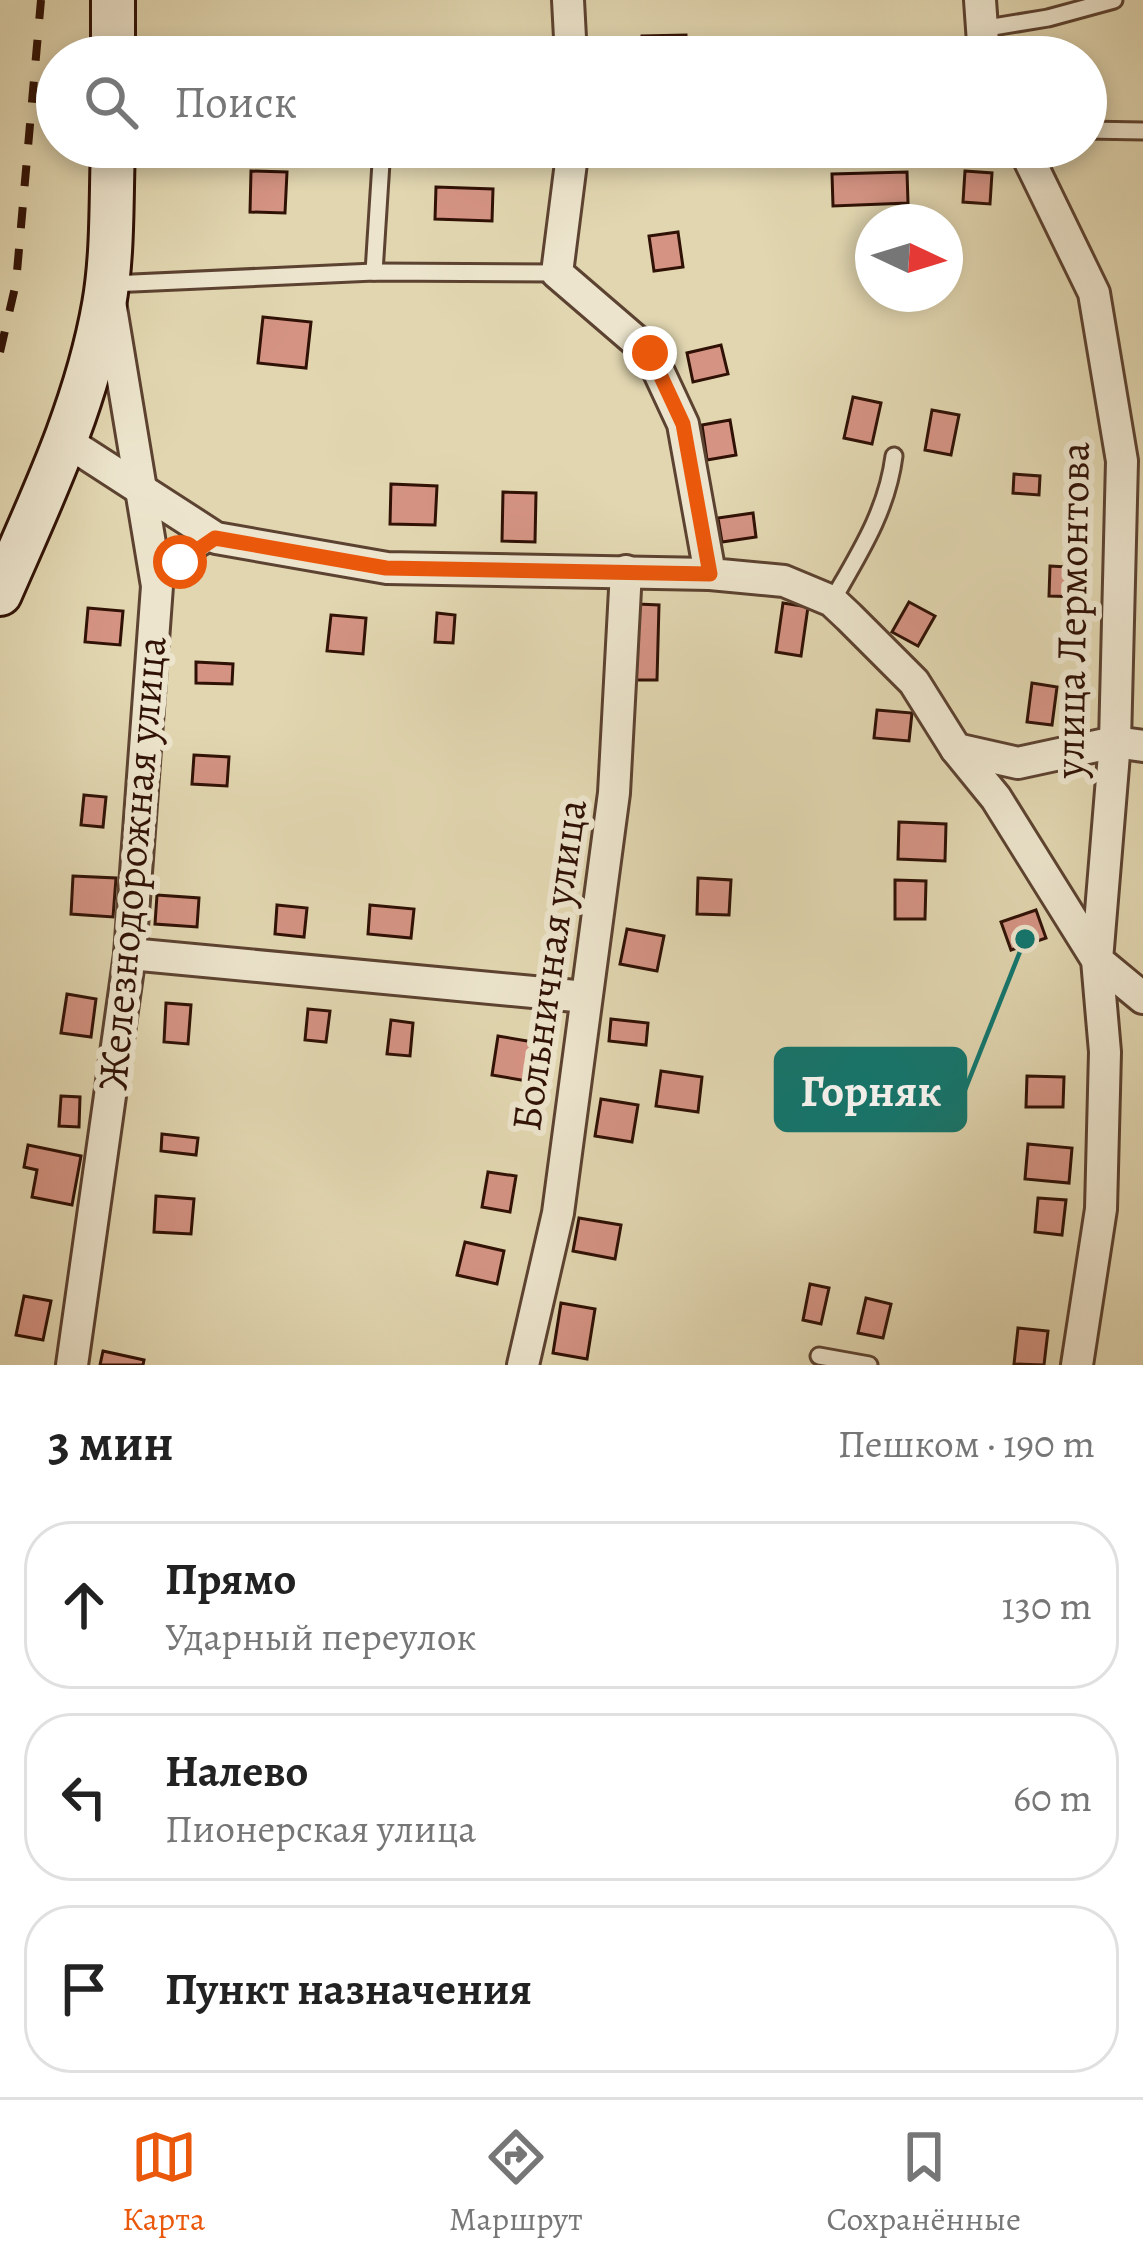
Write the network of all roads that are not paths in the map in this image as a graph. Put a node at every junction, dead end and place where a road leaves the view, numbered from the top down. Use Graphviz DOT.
graph roads {
  1 [pos="113,0"];
  2 [pos="568,0"];
  3 [pos="1114,0"];
  4 [pos="981,29"];
  5 [pos="113,36"];
  6 [pos="570,36"];
  7 [pos="1107,130"];
  8 [pos="1143,131"];
  9 [pos="111,168"];
  10 [pos="381,168"];
  11 [pos="570,168"];
  12 [pos="1033,168"];
  13 [pos="374,272"];
  14 [pos="557,273"];
  15 [pos="107,284"];
  16 [pos="66,441"];
  17 [pos="894,456"];
  18 [pos="142,490"];
  19 [pos="215,538"];
  20 [pos="626,571"];
  21 [pos="710,574"];
  22 [pos="157,586"];
  23 [pos="0,594"];
  24 [pos="832,601"];
  25 [pos="1129,744"];
  26 [pos="956,749"];
  27 [pos="130,954"];
  28 [pos="1097,960"];
  29 [pos="586,997"];
  30 [pos="1143,998"];
  31 [pos="819,1356"];
  32 [pos="71,1365"];
  33 [pos="523,1365"];
  34 [pos="869,1365"];
  35 [pos="1077,1365"];
  1 -- 5 [label="street"];
  2 -- 6 [label="street"];
  3 -- 4 [label="lane"];
  7 -- 8 [label="lane"];
  9 -- 15 [label="street, Железнодорожная улица"];
  10 -- 13 [label="lane"];
  11 -- 14 [label="street"];
  12 -- 25 [label="street, улица Лермонтова"];
  13 -- 14 [label="lane"];
  13 -- 15 [label="lane"];
  14 -- 21 [label="street"];
  15 -- 16 [label="street"];
  15 -- 18 [label="street, Железнодорожная улица"];
  16 -- 18 [label="street"];
  16 -- 23 [label="street"];
  17 -- 24 [label="lane"];
  18 -- 19 [label="street"];
  18 -- 22 [label="street, Железнодорожная улица"];
  19 -- 20 [label="street"];
  19 -- 22 [label="lane"];
  20 -- 21 [label="street"];
  20 -- 29 [label="street, Больничная улица"];
  21 -- 24 [label="street"];
  22 -- 27 [label="street, Железнодорожная улица"];
  24 -- 26 [label="street"];
  25 -- 26 [label="street"];
  25 -- 28 [label="street, улица Лермонтова"];
  26 -- 28 [label="street"];
  27 -- 29 [label="street"];
  27 -- 32 [label="street, Железнодорожная улица"];
  28 -- 30 [label="street"];
  28 -- 35 [label="street, улица Лермонтова"];
  29 -- 33 [label="street, Больничная улица"];
  31 -- 34 [label="lane"];
}
